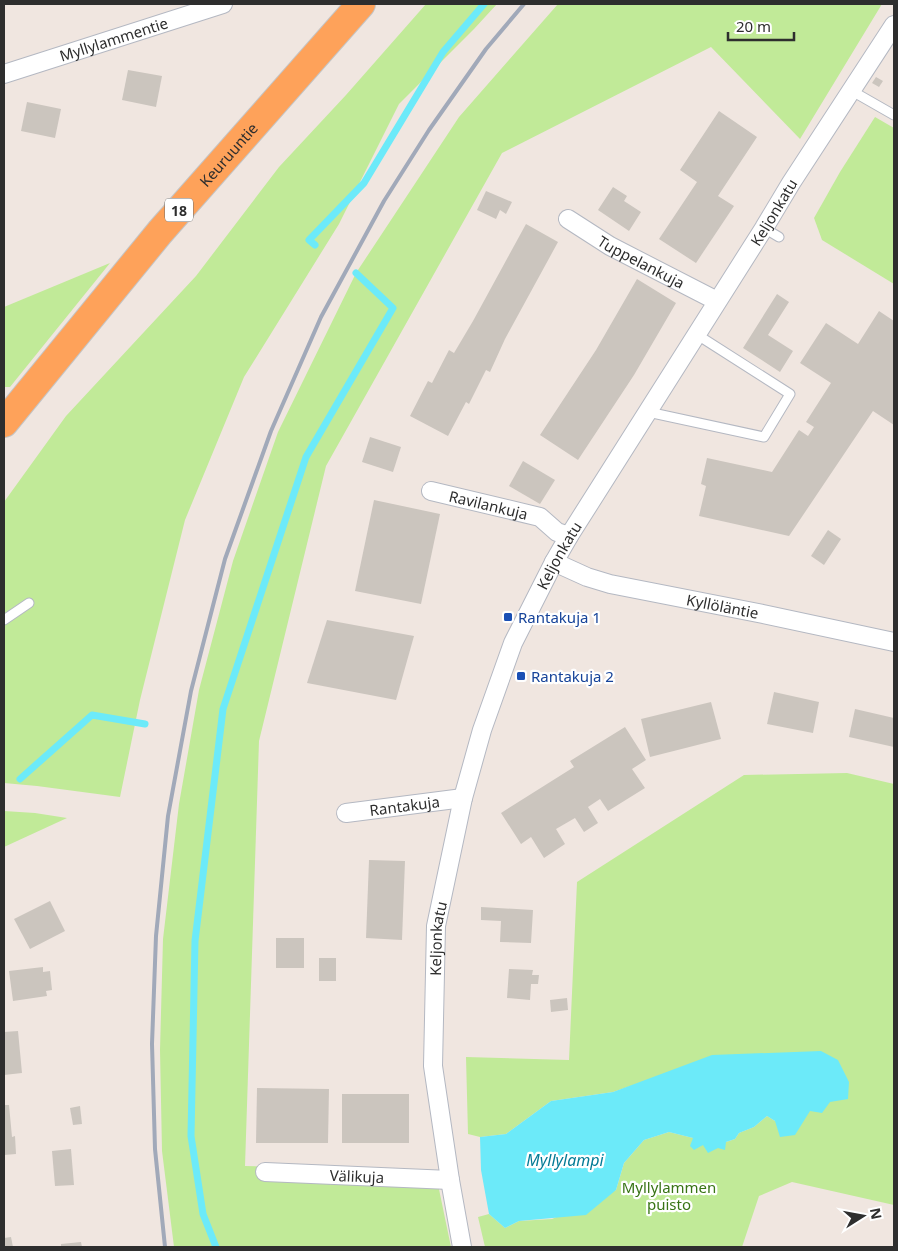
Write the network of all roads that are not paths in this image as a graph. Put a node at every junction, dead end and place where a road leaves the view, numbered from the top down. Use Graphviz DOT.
graph roads {
  1 [pos="223,4"];
  2 [pos="361,4"];
  3 [pos="894,25"];
  4 [pos="4,74"];
  5 [pos="852,91"];
  6 [pos="894,114"];
  7 [pos="568,218"];
  8 [pos="717,301"];
  9 [pos="696,334"];
  10 [pos="648,412"];
  11 [pos="4,422"];
  12 [pos="431,491"];
  13 [pos="569,536"];
  14 [pos="554,562"];
  15 [pos="29,603"];
  16 [pos="4,620"];
  17 [pos="894,642"];
  18 [pos="463,798"];
  19 [pos="346,813"];
  20 [pos="265,1172"];
  21 [pos="450,1180"];
  22 [pos="462,1247"];
  1 -- 4 [label="street, Myllylammentie"];
  2 -- 11 [label="highway, Keuruuntie / 18"];
  3 -- 5 [label="street, Keljonkatu"];
  5 -- 6 [label="lane"];
  5 -- 8 [label="street, Keljonkatu"];
  7 -- 8 [label="street, Tuppelankuja"];
  8 -- 9 [label="street, Keljonkatu"];
  9 -- 10 [label="street, Keljonkatu"];
  9 -- 10 [label="lane"];
  10 -- 13 [label="street, Keljonkatu"];
  12 -- 13 [label="street, Ravilankuja"];
  13 -- 14 [label="street, Keljonkatu"];
  14 -- 17 [label="street, Kyllöläntie"];
  14 -- 18 [label="street, Keljonkatu"];
  15 -- 16 [label="lane"];
  18 -- 19 [label="street, Rantakuja"];
  18 -- 21 [label="street, Keljonkatu"];
  20 -- 21 [label="street, Välikuja"];
  21 -- 22 [label="street, Keljonkatu"];
}
